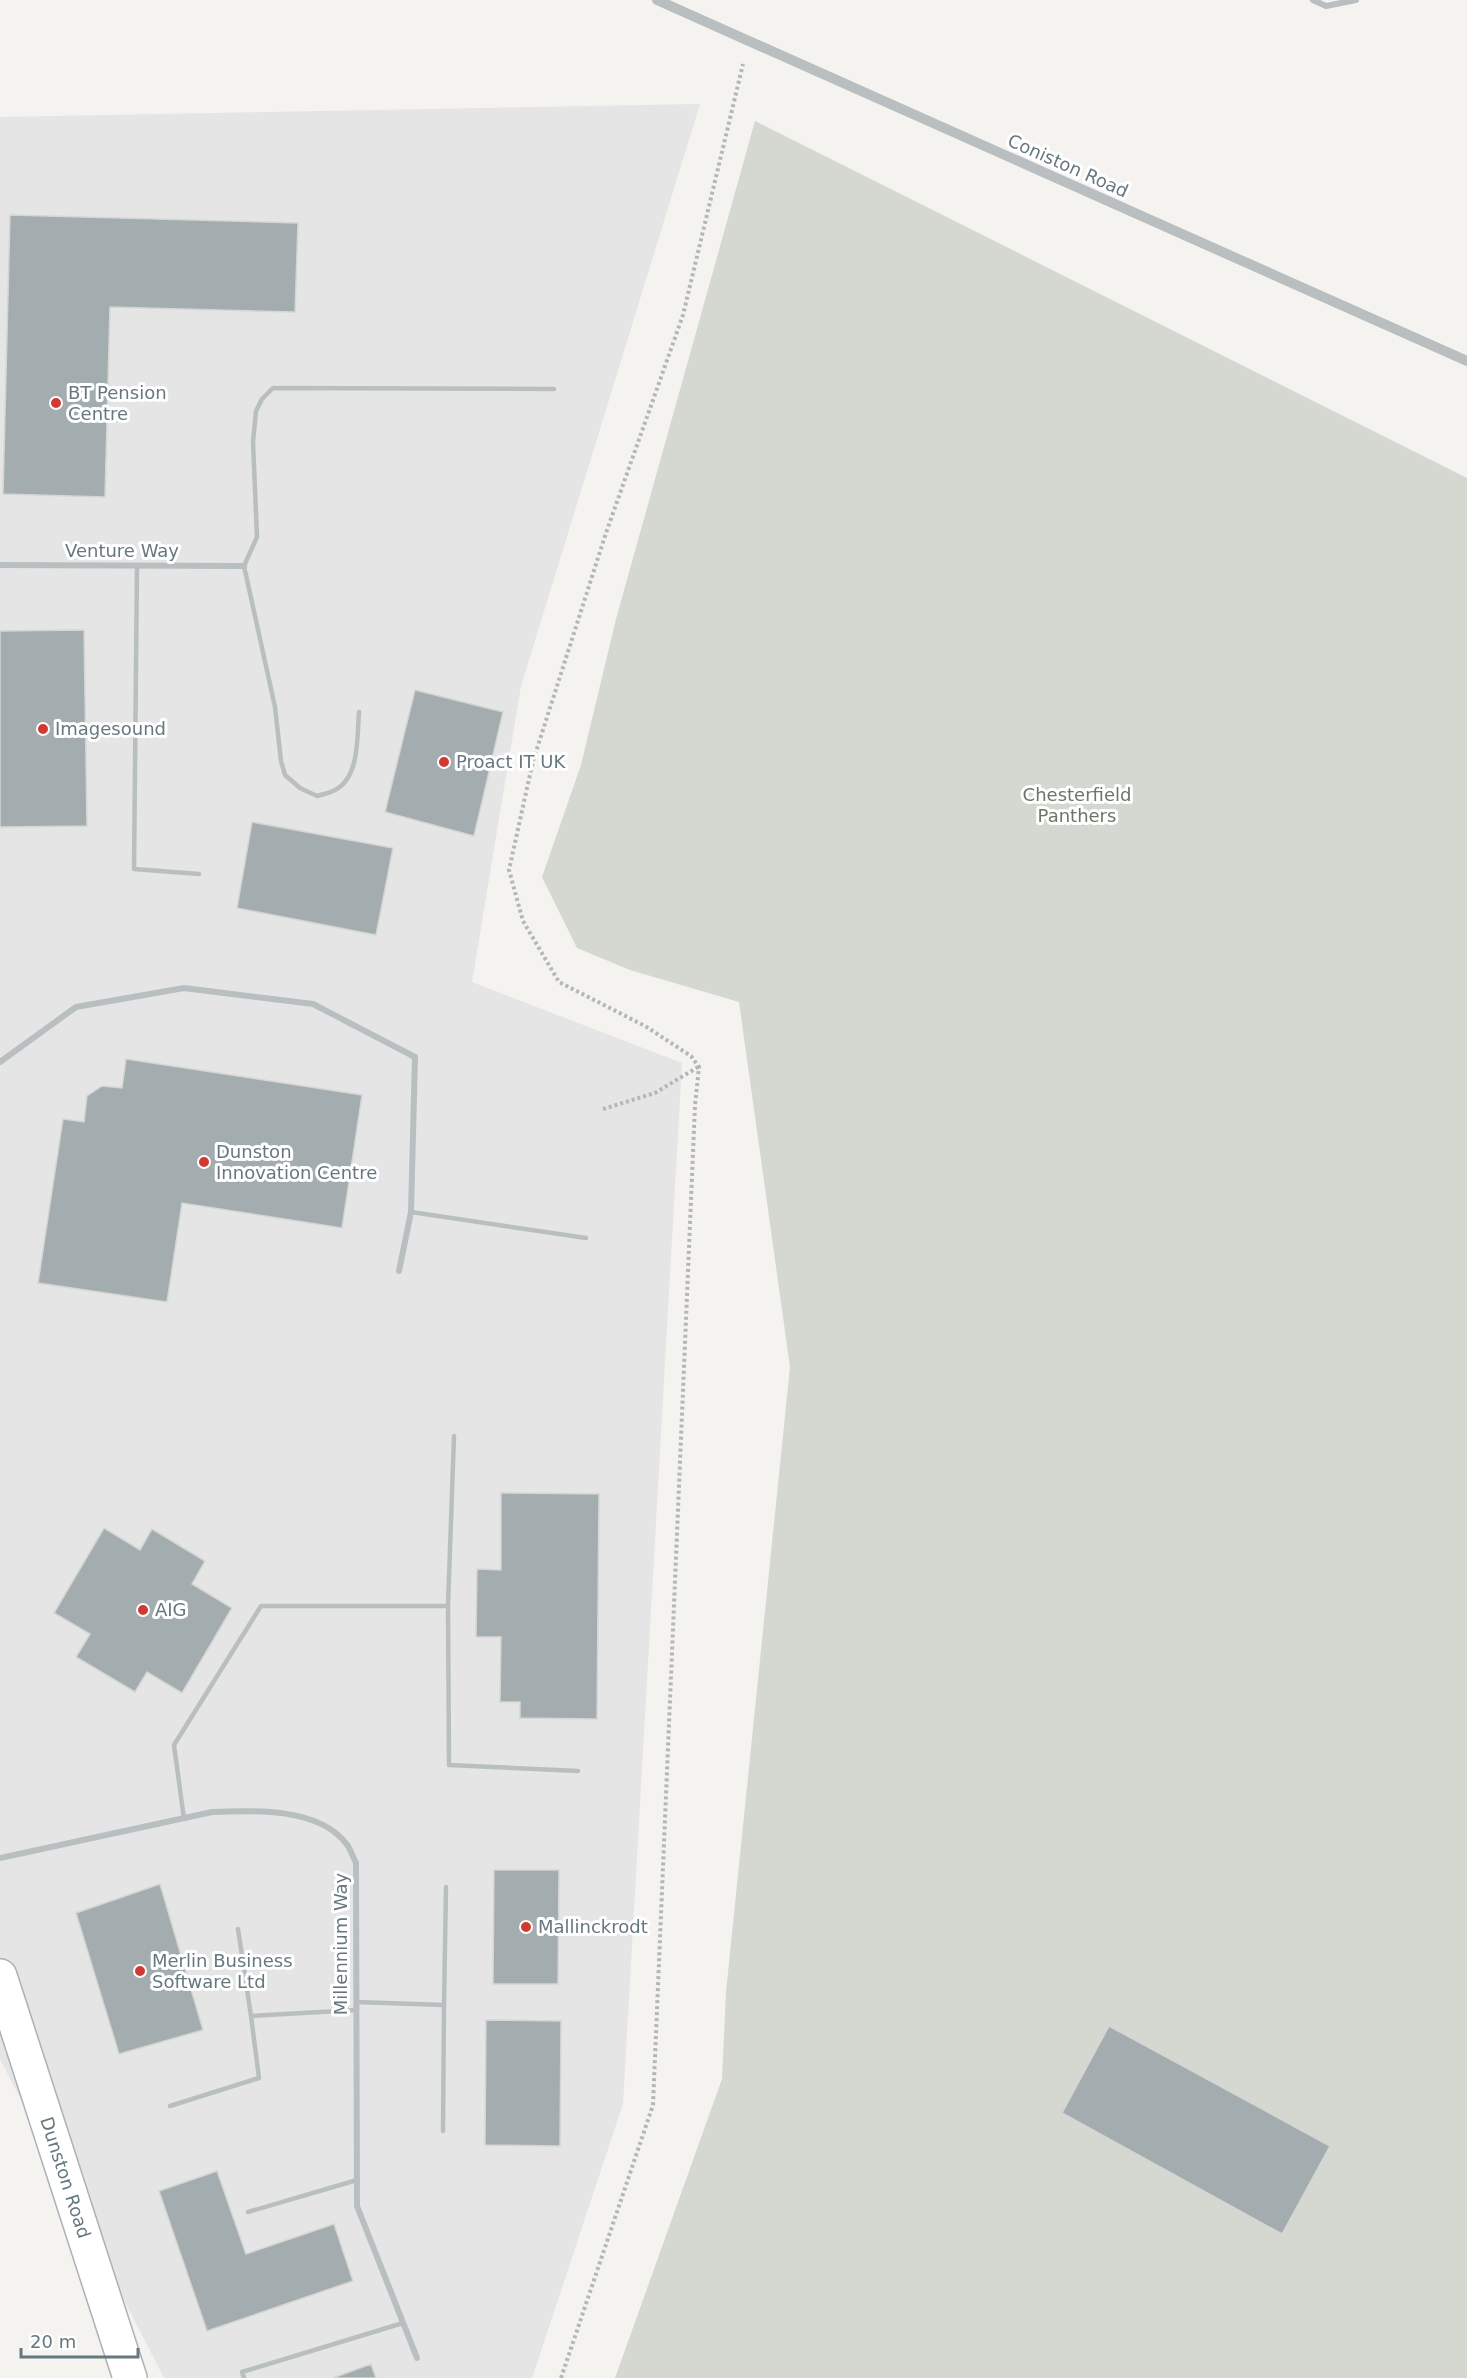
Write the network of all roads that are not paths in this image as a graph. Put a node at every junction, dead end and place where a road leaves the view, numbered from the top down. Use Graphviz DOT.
graph roads {
  1 [pos="657,0"];
  2 [pos="1313,0"];
  3 [pos="1356,0"];
  4 [pos="1467,361"];
  5 [pos="554,389"];
  6 [pos="0,565"];
  7 [pos="137,566"];
  8 [pos="244,566"];
  9 [pos="359,712"];
  10 [pos="199,874"];
  11 [pos="0,1062"];
  12 [pos="411,1212"];
  13 [pos="586,1238"];
  14 [pos="399,1271"];
  15 [pos="454,1436"];
  16 [pos="448,1606"];
  17 [pos="578,1772"];
  18 [pos="184,1819"];
  19 [pos="0,1858"];
  20 [pos="446,1887"];
  21 [pos="238,1929"];
  22 [pos="0,1976"];
  23 [pos="356,2002"];
  24 [pos="444,2005"];
  25 [pos="356,2010"];
  26 [pos="251,2016"];
  27 [pos="170,2106"];
  28 [pos="443,2132"];
  29 [pos="357,2180"];
  30 [pos="248,2212"];
  31 [pos="404,2323"];
  32 [pos="417,2358"];
  33 [pos="130,2378"];
  34 [pos="244,2378"];
  1 -- 4 [label="street, Coniston Road"];
  2 -- 3 [label="street"];
  5 -- 8 [label="lane"];
  6 -- 7 [label="street, Venture Way"];
  7 -- 8 [label="street, Venture Way"];
  7 -- 10 [label="lane"];
  8 -- 9 [label="lane"];
  11 -- 12 [label="street"];
  12 -- 13 [label="lane"];
  12 -- 14 [label="street"];
  15 -- 16 [label="lane"];
  16 -- 17 [label="lane"];
  16 -- 18 [label="lane"];
  18 -- 19 [label="street, Millennium Way"];
  18 -- 23 [label="street, Millennium Way"];
  20 -- 24 [label="lane"];
  21 -- 26 [label="lane"];
  22 -- 33 [label="main road, Dunston Road"];
  23 -- 24 [label="lane"];
  23 -- 25 [label="street, Millennium Way"];
  24 -- 28 [label="lane"];
  25 -- 26 [label="lane"];
  25 -- 29 [label="street, Millennium Way"];
  26 -- 27 [label="lane"];
  29 -- 30 [label="lane"];
  29 -- 31 [label="street, Millennium Way"];
  31 -- 32 [label="street, Millennium Way"];
  31 -- 34 [label="lane"];
}
